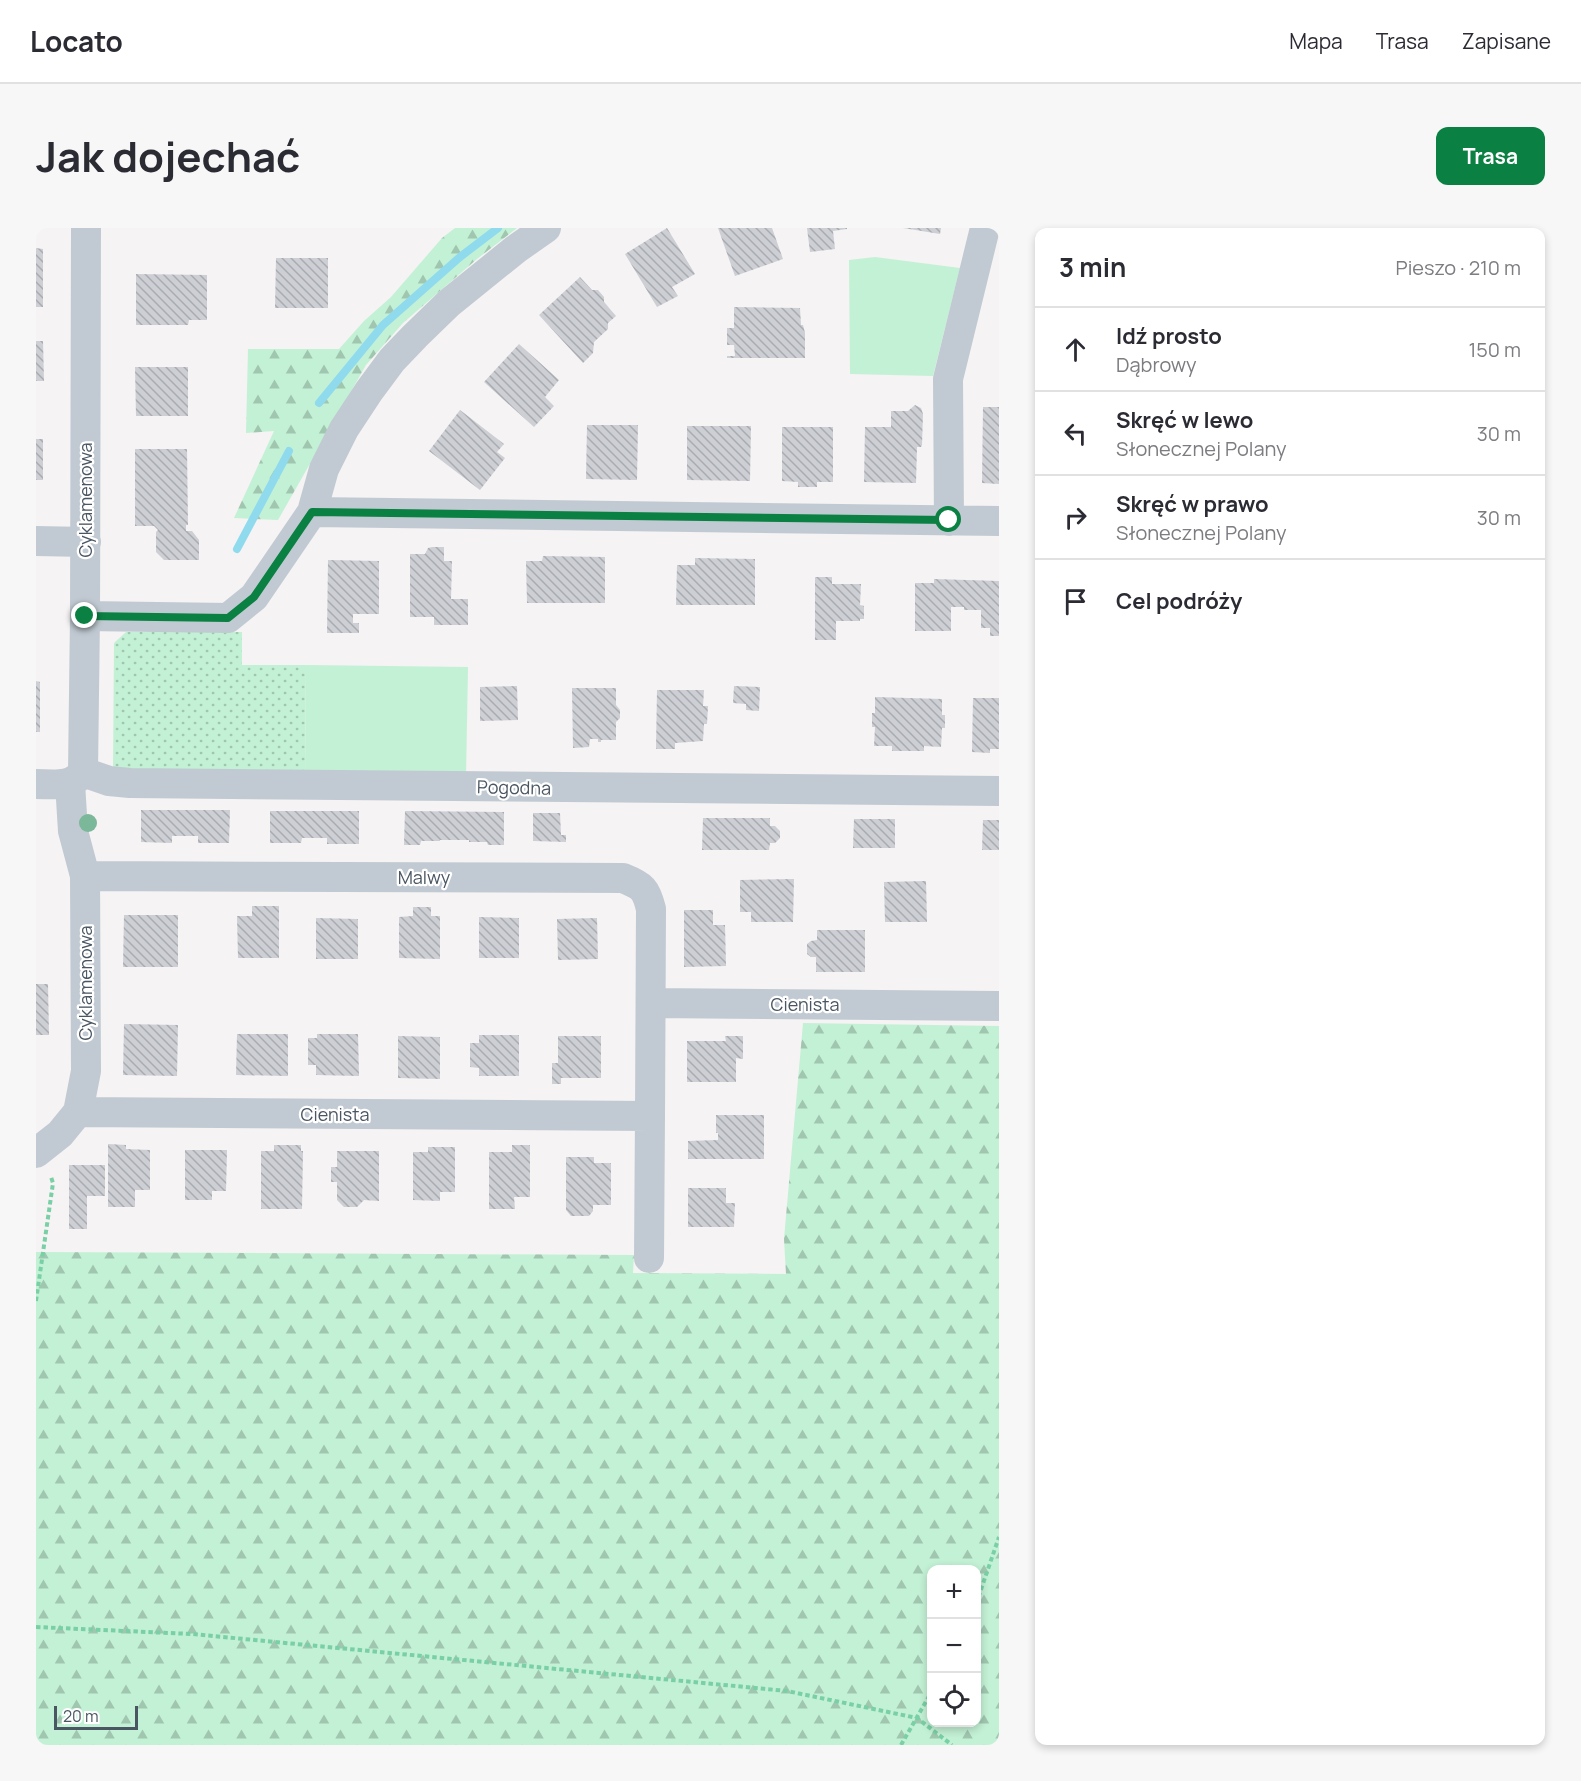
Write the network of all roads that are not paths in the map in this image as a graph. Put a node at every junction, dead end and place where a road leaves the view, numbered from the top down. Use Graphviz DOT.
graph roads {
  1 [pos="86,228"];
  2 [pos="546,228"];
  3 [pos="985,228"];
  4 [pos="312,512"];
  5 [pos="949,520"];
  6 [pos="999,521"];
  7 [pos="36,541"];
  8 [pos="86,542"];
  9 [pos="85,616"];
  10 [pos="77,778"];
  11 [pos="36,784"];
  12 [pos="999,791"];
  13 [pos="85,876"];
  14 [pos="651,1003"];
  15 [pos="999,1006"];
  16 [pos="78,1112"];
  17 [pos="650,1116"];
  18 [pos="36,1153"];
  19 [pos="649,1258"];
  1 -- 8 [label="street, Cyklamenowa"];
  2 -- 4 [label="street"];
  3 -- 5 [label="street"];
  4 -- 5 [label="street"];
  4 -- 9 [label="street"];
  5 -- 6 [label="street"];
  7 -- 8 [label="street"];
  8 -- 9 [label="street, Cyklamenowa"];
  9 -- 10 [label="street, Cyklamenowa"];
  10 -- 11 [label="street, Pogodna"];
  10 -- 12 [label="street, Pogodna"];
  10 -- 13 [label="street, Cyklamenowa"];
  13 -- 14 [label="street, Malwy"];
  13 -- 16 [label="street, Cyklamenowa"];
  14 -- 15 [label="street, Cienista"];
  14 -- 17 [label="street"];
  16 -- 17 [label="street, Cienista"];
  16 -- 18 [label="street"];
  17 -- 19 [label="street"];
}
